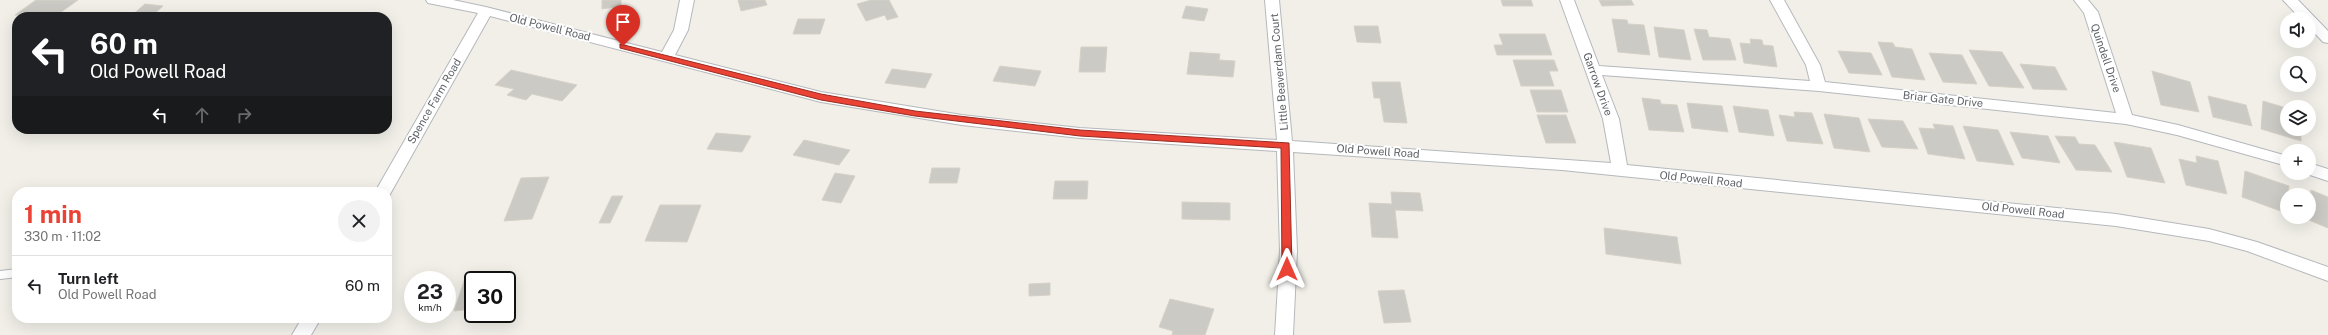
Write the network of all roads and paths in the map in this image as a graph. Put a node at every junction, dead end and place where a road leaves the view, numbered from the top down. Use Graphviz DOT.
graph roads {
  1 [pos="432,0"];
  2 [pos="687,0"];
  3 [pos="1272,0"];
  4 [pos="1567,0"];
  5 [pos="1777,0"];
  6 [pos="2081,0"];
  7 [pos="2290,0"];
  8 [pos="486,11"];
  9 [pos="2302,12"];
  10 [pos="2316,26"];
  11 [pos="2328,39"];
  12 [pos="666,58"];
  13 [pos="1594,70"];
  14 [pos="1819,86"];
  15 [pos="2126,119"];
  16 [pos="1286,146"];
  17 [pos="2280,159"];
  18 [pos="1620,170"];
  19 [pos="2316,171"];
  20 [pos="2328,175"];
  21 [pos="386,187"];
  22 [pos="12,274"];
  23 [pos="2328,274"];
  24 [pos="0,275"];
  25 [pos="309,323"];
  26 [pos="301,335"];
  27 [pos="1284,335"];
  1 -- 8 [label="street, Old Powell Road"];
  2 -- 12 [label="street"];
  3 -- 16 [label="street, Little Beaverdam Court"];
  4 -- 13 [label="street, Garrow Drive"];
  5 -- 14 [label="street"];
  6 -- 15 [label="street, Quindell Drive"];
  7 -- 9 [label="street"];
  8 -- 12 [label="street, Old Powell Road"];
  8 -- 21 [label="street, Spence Farm Road"];
  10 -- 11 [label="street"];
  12 -- 16 [label="street, Old Powell Road"];
  13 -- 14 [label="street, Briar Gate Drive"];
  13 -- 18 [label="street, Garrow Drive"];
  14 -- 15 [label="street, Briar Gate Drive"];
  15 -- 17 [label="street, Briar Gate Drive"];
  16 -- 18 [label="street, Old Powell Road"];
  16 -- 27 [label="street, Little Beaverdam Court"];
  18 -- 23 [label="street, Old Powell Road"];
  19 -- 20 [label="street"];
  22 -- 24 [label="lane"];
  25 -- 26 [label="street"];
}
